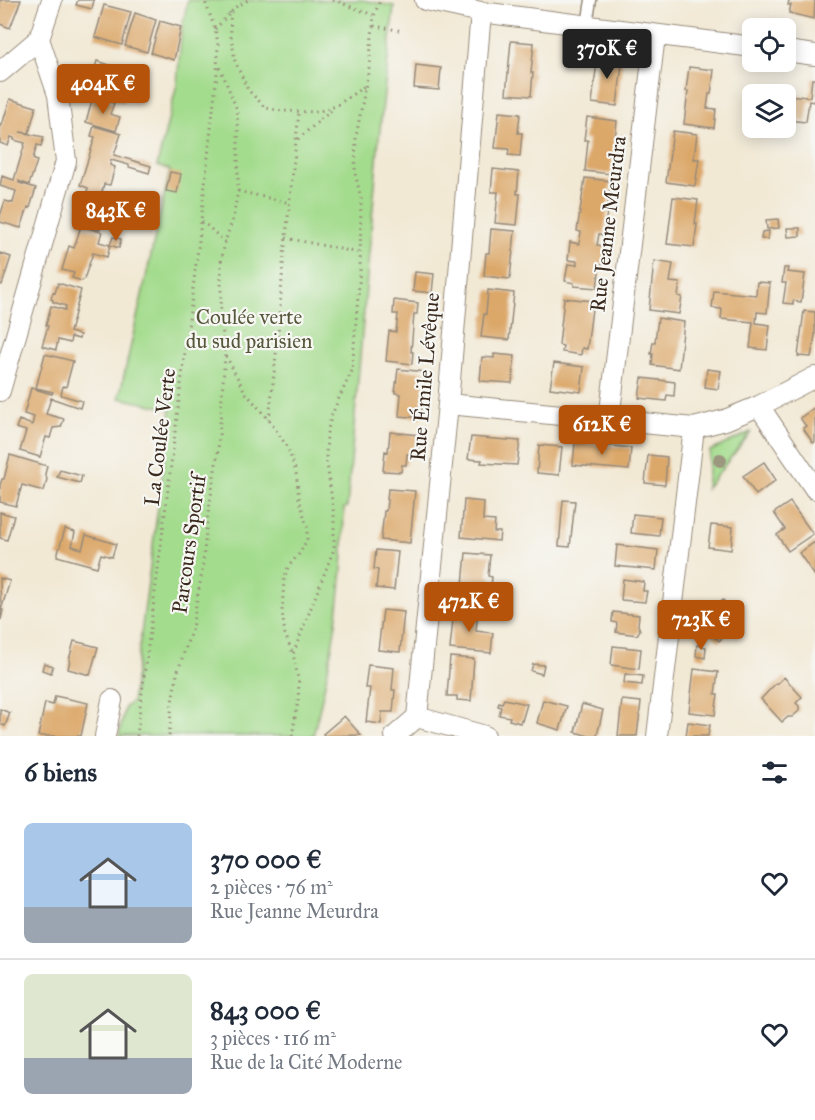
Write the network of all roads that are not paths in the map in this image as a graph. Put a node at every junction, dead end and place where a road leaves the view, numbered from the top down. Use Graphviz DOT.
graph roads {
  1 [pos="52,0"];
  2 [pos="425,0"];
  3 [pos="591,0"];
  4 [pos="481,12"];
  5 [pos="587,25"];
  6 [pos="655,34"];
  7 [pos="39,39"];
  8 [pos="742,46"];
  9 [pos="796,52"];
  10 [pos="815,55"];
  11 [pos="0,72"];
  12 [pos="815,377"];
  13 [pos="0,392"];
  14 [pos="448,404"];
  15 [pos="759,406"];
  16 [pos="609,420"];
  17 [pos="694,428"];
  18 [pos="815,489"];
  19 [pos="112,700"];
  20 [pos="417,717"];
  21 [pos="105,736"];
  22 [pos="395,736"];
  23 [pos="485,736"];
  24 [pos="657,736"];
  1 -- 7 [label="street"];
  2 -- 4 [label="street"];
  3 -- 5 [label="lane"];
  4 -- 5 [label="street"];
  4 -- 14 [label="street, Rue Émile Lévêque"];
  5 -- 6 [label="street"];
  6 -- 8 [label="street"];
  6 -- 16 [label="street, Rue Jeanne Meurdra"];
  7 -- 11 [label="street"];
  7 -- 13 [label="street"];
  9 -- 10 [label="street"];
  12 -- 15 [label="street"];
  14 -- 16 [label="street"];
  14 -- 20 [label="street, Rue Émile Lévêque"];
  15 -- 17 [label="street"];
  15 -- 18 [label="street"];
  16 -- 17 [label="street"];
  17 -- 24 [label="street"];
  19 -- 21 [label="street"];
  20 -- 22 [label="street"];
  20 -- 23 [label="street"];
}
